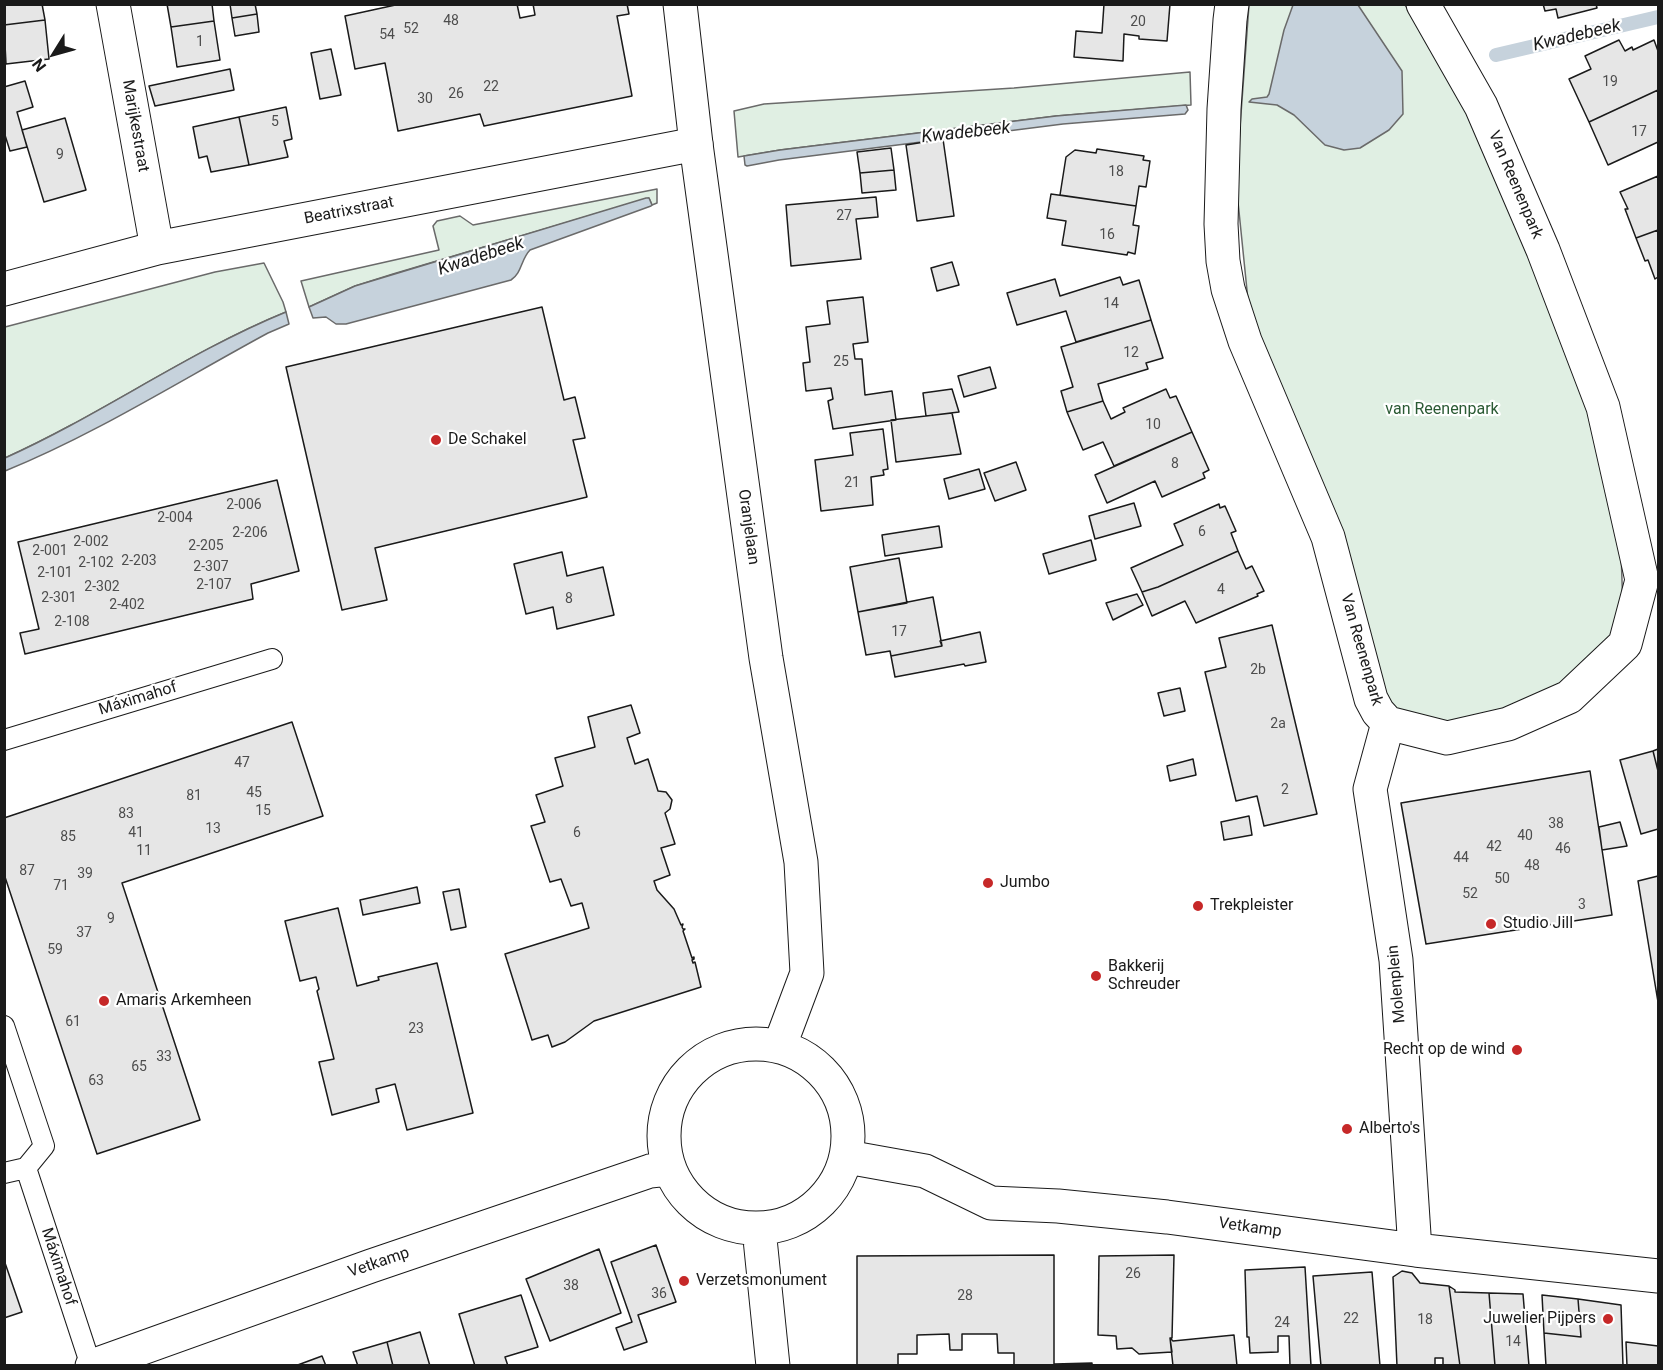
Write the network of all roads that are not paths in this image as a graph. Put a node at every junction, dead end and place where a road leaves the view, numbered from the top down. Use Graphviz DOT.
graph roads {
  1 [pos="113,4"];
  2 [pos="680,4"];
  3 [pos="1233,4"];
  4 [pos="1424,5"];
  5 [pos="696,144"];
  6 [pos="157,248"];
  7 [pos="4,289"];
  8 [pos="272,659"];
  9 [pos="1389,723"];
  10 [pos="4,740"];
  11 [pos="4,1026"];
  12 [pos="780,1045"];
  13 [pos="847,1157"];
  14 [pos="26,1168"];
  15 [pos="669,1169"];
  16 [pos="4,1173"];
  17 [pos="1434,1211"];
  18 [pos="759,1229"];
  19 [pos="1416,1250"];
  20 [pos="1659,1276"];
  21 [pos="91,1365"];
  22 [pos="773,1365"];
  1 -- 6 [label="street, Marijkestraat"];
  2 -- 5 [label="street, Oranjelaan"];
  3 -- 9 [label="street, Van Reenenpark"];
  4 -- 9 [label="street, Van Reenenpark"];
  5 -- 6 [label="street, Beatrixstraat"];
  5 -- 12 [label="street, Oranjelaan"];
  6 -- 7 [label="street, Beatrixstraat"];
  8 -- 10 [label="lane, Máximahof"];
  9 -- 19 [label="street, Molenplein"];
  11 -- 14 [label="lane"];
  12 -- 13 [label="street"];
  12 -- 15 [label="street"];
  13 -- 18 [label="street"];
  13 -- 19 [label="street, Vetkamp"];
  14 -- 16 [label="lane"];
  14 -- 21 [label="lane, Máximahof"];
  15 -- 18 [label="street"];
  15 -- 21 [label="street, Vetkamp"];
  17 -- 19 [label="street"];
  18 -- 22 [label="street"];
  19 -- 20 [label="street, Vetkamp"];
}
